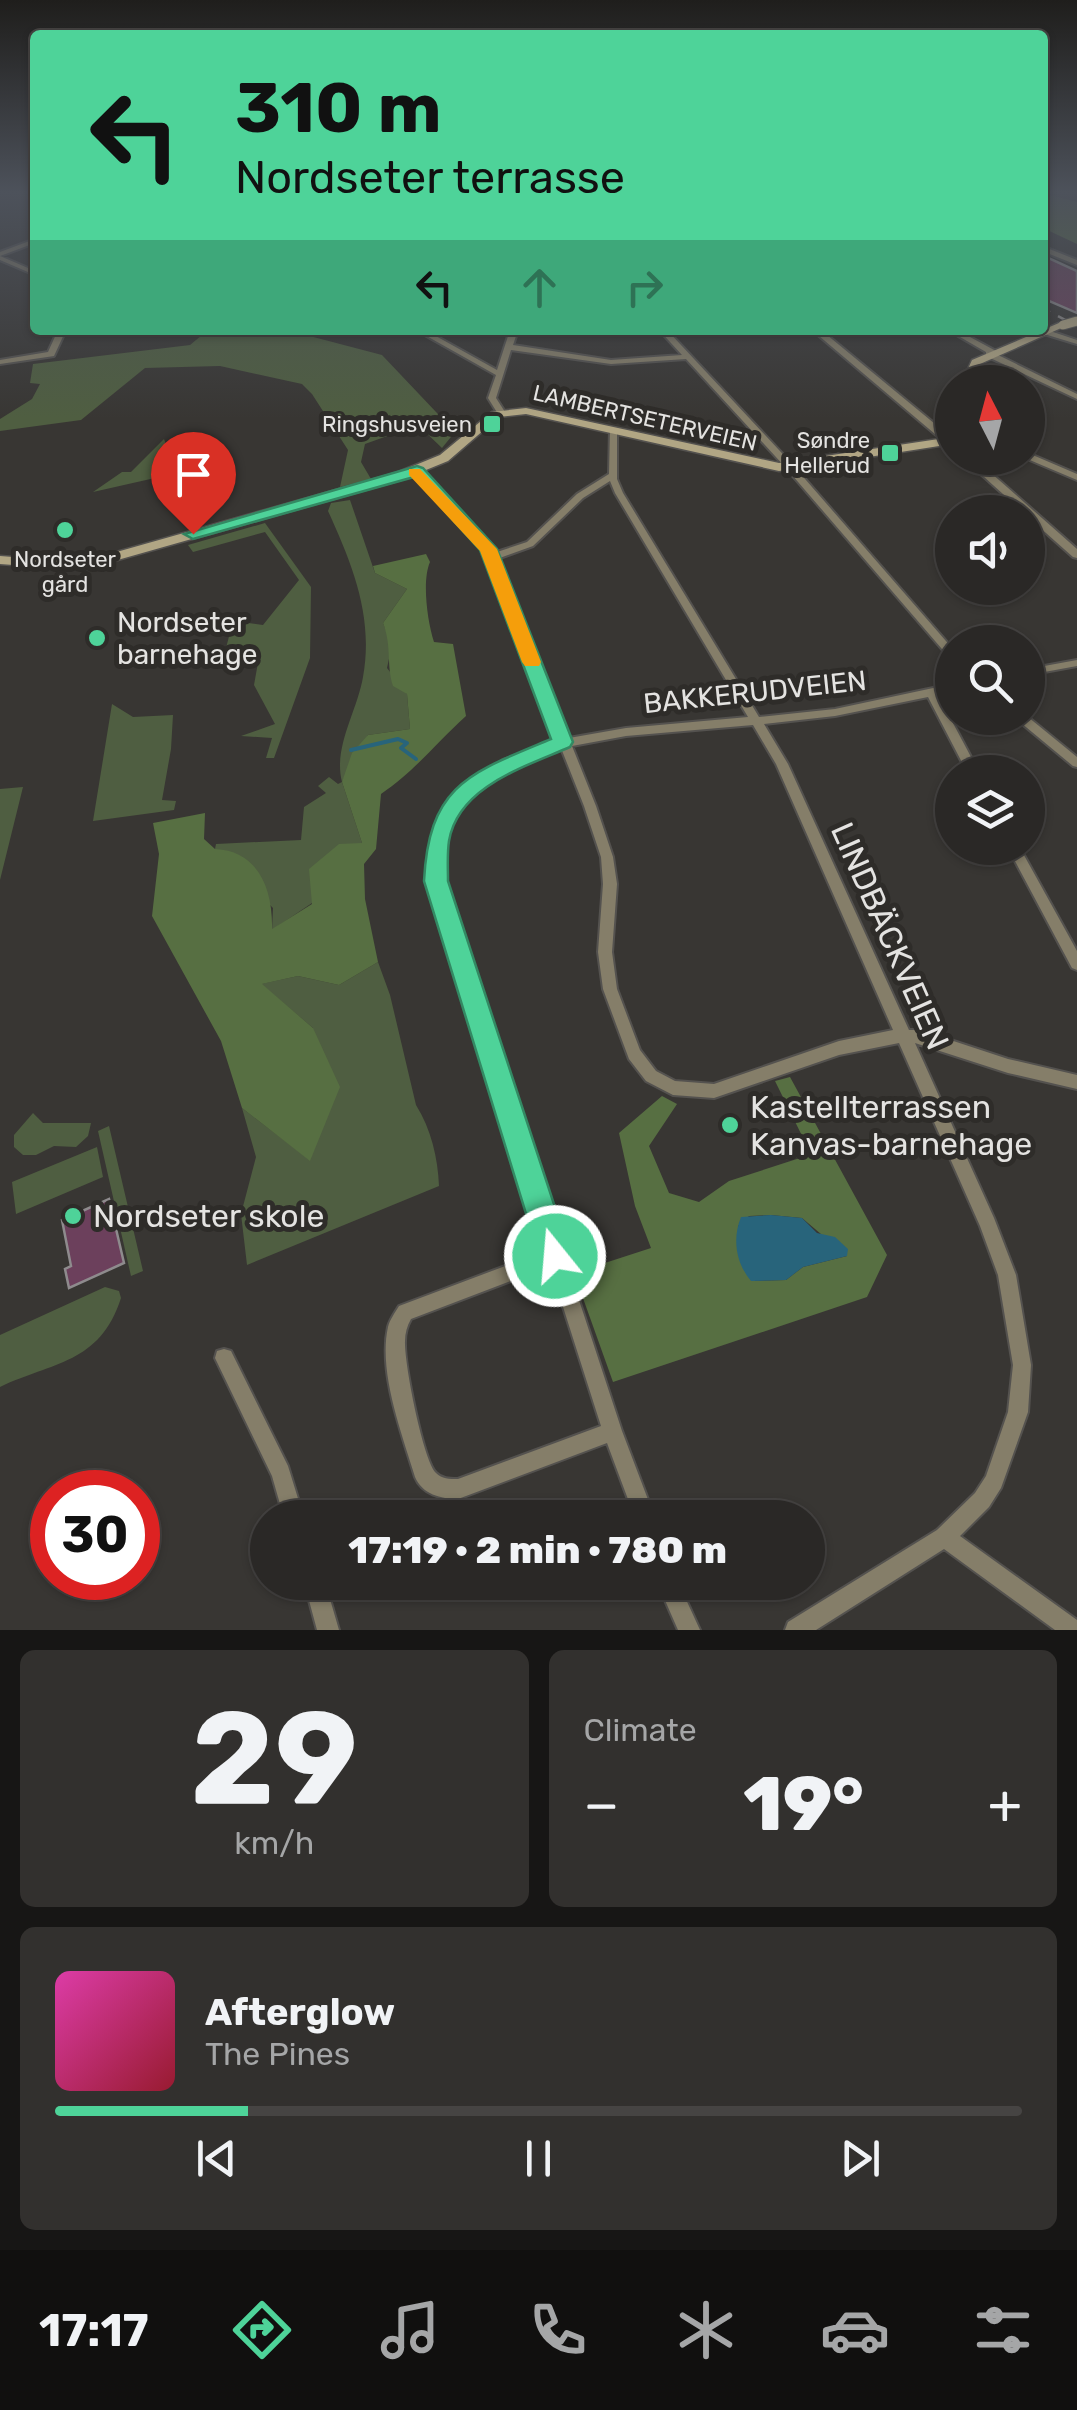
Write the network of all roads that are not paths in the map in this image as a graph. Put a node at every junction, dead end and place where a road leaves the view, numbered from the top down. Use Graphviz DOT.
graph roads {
  1 [pos="1077,321"];
  2 [pos="1048,330"];
  3 [pos="1048,332"];
  4 [pos="60,335"];
  5 [pos="429,335"];
  6 [pos="512,335"];
  7 [pos="667,335"];
  8 [pos="822,335"];
  9 [pos="960,335"];
  10 [pos="1034,335"];
  11 [pos="1077,342"];
  12 [pos="508,346"];
  13 [pos="991,353"];
  14 [pos="688,357"];
  15 [pos="0,362"];
  16 [pos="974,365"];
  17 [pos="498,374"];
  18 [pos="1077,397"];
  19 [pos="502,412"];
  20 [pos="935,428"];
  21 [pos="613,431"];
  22 [pos="935,445"];
  23 [pos="1045,463"];
  24 [pos="789,466"];
  25 [pos="417,471"];
  26 [pos="987,475"];
  27 [pos="612,476"];
  28 [pos="1077,477"];
  29 [pos="1077,555"];
  30 [pos="492,557"];
  31 [pos="0,560"];
  32 [pos="935,634"];
  33 [pos="1077,662"];
  34 [pos="1045,669"];
  35 [pos="935,692"];
  36 [pos="931,693"];
  37 [pos="756,719"];
  38 [pos="1042,735"];
  39 [pos="563,742"];
  40 [pos="964,755"];
  41 [pos="1077,763"];
  42 [pos="1023,865"];
  43 [pos="1077,964"];
  44 [pos="906,1036"];
  45 [pos="1077,1082"];
  46 [pos="555,1256"];
  47 [pos="224,1358"];
  48 [pos="612,1431"];
  49 [pos="289,1500"];
  50 [pos="638,1500"];
  51 [pos="944,1537"];
  52 [pos="319,1600"];
  53 [pos="676,1600"];
  54 [pos="328,1630"];
  55 [pos="689,1630"];
  56 [pos="796,1630"];
  57 [pos="1073,1630"];
  1 -- 2 [label="main road, bridge"];
  3 -- 11 [label="street"];
  4 -- 15 [label="street"];
  5 -- 17 [label="street"];
  6 -- 12 [label="street"];
  7 -- 14 [label="street"];
  8 -- 20 [label="street"];
  9 -- 13 [label="street"];
  10 -- 13 [label="main road"];
  12 -- 14 [label="street"];
  12 -- 17 [label="street"];
  13 -- 16 [label="main road"];
  13 -- 18 [label="street"];
  14 -- 24 [label="street"];
  17 -- 19 [label="street"];
  19 -- 21 [label="main road, LAMBERTSETERVEIEN"];
  19 -- 25 [label="main road, LAMBERTSETERVEIEN"];
  21 -- 24 [label="main road, LAMBERTSETERVEIEN"];
  21 -- 27 [label="street, LINDBÄCKVEIEN"];
  22 -- 24 [label="main road, LAMBERTSETERVEIEN"];
  23 -- 28 [label="street"];
  24 -- 32 [label="street"];
  25 -- 30 [label="street"];
  25 -- 31 [label="main road, LAMBERTSETERVEIEN"];
  26 -- 29 [label="street"];
  27 -- 30 [label="street"];
  27 -- 37 [label="street, LINDBÄCKVEIEN"];
  30 -- 39 [label="street"];
  33 -- 34 [label="street"];
  35 -- 36 [label="street, BAKKERUDVEIEN"];
  36 -- 37 [label="street, BAKKERUDVEIEN"];
  36 -- 40 [label="street"];
  37 -- 39 [label="street, BAKKERUDVEIEN"];
  37 -- 44 [label="street, LINDBÄCKVEIEN"];
  38 -- 41 [label="street"];
  39 -- 44 [label="street"];
  39 -- 46 [label="street, BAKKERUDVEIEN"];
  42 -- 43 [label="street"];
  44 -- 45 [label="street"];
  44 -- 51 [label="street, LINDBÄCKVEIEN"];
  46 -- 48 [label="street, BAKKERUDVEIEN"];
  46 -- 48 [label="street"];
  47 -- 49 [label="street"];
  48 -- 50 [label="street, BAKKERUDVEIEN"];
  51 -- 56 [label="street, LINDBÄCKVEIEN"];
  51 -- 57 [label="street"];
  52 -- 54 [label="street"];
  53 -- 55 [label="street"];
}
